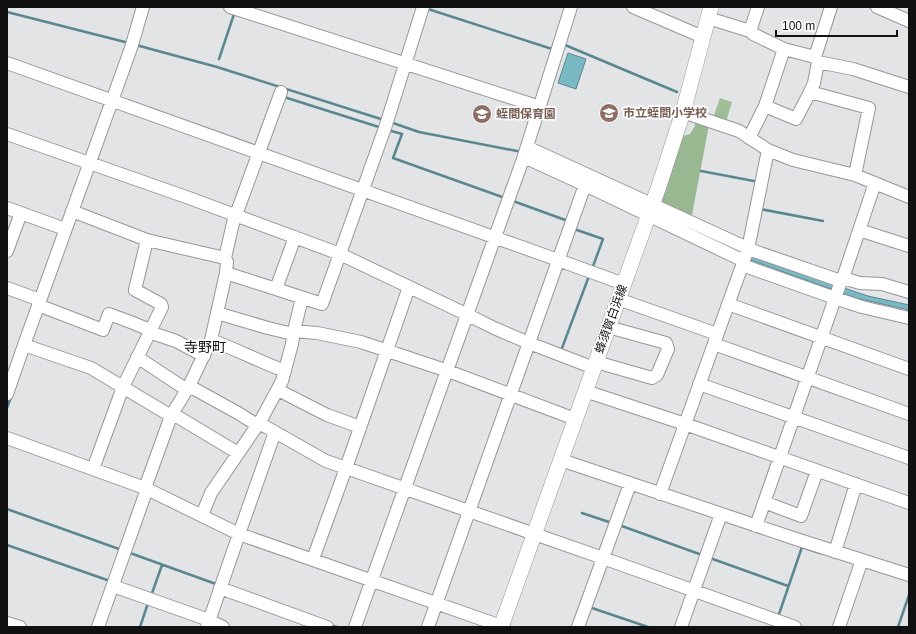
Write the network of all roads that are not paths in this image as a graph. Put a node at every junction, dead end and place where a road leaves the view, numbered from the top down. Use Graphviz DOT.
graph roads {
  1 [pos="144,7"];
  2 [pos="423,7"];
  3 [pos="571,7"];
  4 [pos="633,7"];
  5 [pos="758,7"];
  6 [pos="831,7"];
  7 [pos="877,7"];
  8 [pos="238,8"];
  9 [pos="710,12"];
  10 [pos="909,21"];
  11 [pos="750,31"];
  12 [pos="702,37"];
  13 [pos="784,49"];
  14 [pos="816,59"];
  15 [pos="7,63"];
  16 [pos="405,63"];
  17 [pos="909,87"];
  18 [pos="281,92"];
  19 [pos="810,92"];
  20 [pos="112,100"];
  21 [pos="765,106"];
  22 [pos="540,107"];
  23 [pos="683,112"];
  24 [pos="7,134"];
  25 [pos="750,138"];
  26 [pos="768,150"];
  27 [pos="526,152"];
  28 [pos="260,153"];
  29 [pos="89,162"];
  30 [pos="855,175"];
  31 [pos="875,183"];
  32 [pos="585,185"];
  33 [pos="363,190"];
  34 [pos="909,197"];
  35 [pos="7,208"];
  36 [pos="650,210"];
  37 [pos="72,211"];
  38 [pos="21,213"];
  39 [pos="236,215"];
  40 [pos="65,229"];
  41 [pos="859,230"];
  42 [pos="295,237"];
  43 [pos="496,237"];
  44 [pos="147,240"];
  45 [pos="909,246"];
  46 [pos="7,251"];
  47 [pos="340,254"];
  48 [pos="745,257"];
  49 [pos="225,258"];
  50 [pos="558,260"];
  51 [pos="226,273"];
  52 [pos="624,284"];
  53 [pos="409,287"];
  54 [pos="839,287"];
  55 [pos="7,288"];
  56 [pos="276,289"];
  57 [pos="909,292"];
  58 [pos="302,298"];
  59 [pos="618,299"];
  60 [pos="39,303"];
  61 [pos="728,304"];
  62 [pos="217,313"];
  63 [pos="468,315"];
  64 [pos="909,318"];
  65 [pos="608,327"];
  66 [pos="150,331"];
  67 [pos="294,333"];
  68 [pos="822,337"];
  69 [pos="715,339"];
  70 [pos="211,340"];
  71 [pos="529,343"];
  72 [pos="24,345"];
  73 [pos="388,350"];
  74 [pos="204,356"];
  75 [pos="137,357"];
  76 [pos="595,365"];
  77 [pos="909,369"];
  78 [pos="448,371"];
  79 [pos="285,372"];
  80 [pos="808,377"];
  81 [pos="699,384"];
  82 [pos="123,387"];
  83 [pos="188,388"];
  84 [pos="278,390"];
  85 [pos="585,391"];
  86 [pos="7,394"];
  87 [pos="511,394"];
  88 [pos="909,414"];
  89 [pos="172,415"];
  90 [pos="794,417"];
  91 [pos="575,419"];
  92 [pos="258,424"];
  93 [pos="685,424"];
  94 [pos="360,427"];
  95 [pos="275,432"];
  96 [pos="7,438"];
  97 [pos="238,453"];
  98 [pos="780,457"];
  99 [pos="909,458"];
  100 [pos="560,460"];
  101 [pos="346,468"];
  102 [pos="93,470"];
  103 [pos="817,471"];
  104 [pos="630,484"];
  105 [pos="856,484"];
  106 [pos="146,488"];
  107 [pos="405,489"];
  108 [pos="660,494"];
  109 [pos="764,502"];
  110 [pos="909,503"];
  111 [pos="469,512"];
  112 [pos="721,514"];
  113 [pos="202,515"];
  114 [pos="756,526"];
  115 [pos="239,534"];
  116 [pos="534,535"];
  117 [pos="835,552"];
  118 [pos="603,558"];
  119 [pos="312,560"];
  120 [pos="862,560"];
  121 [pos="909,575"];
  122 [pos="372,580"];
  123 [pos="112,586"];
  124 [pos="220,588"];
  125 [pos="694,591"];
  126 [pos="436,603"];
  127 [pos="7,622"];
  128 [pos="208,624"];
  129 [pos="20,627"];
  130 [pos="98,627"];
  131 [pos="223,627"];
  132 [pos="327,627"];
  133 [pos="355,627"];
  134 [pos="428,627"];
  135 [pos="502,627"];
  136 [pos="578,627"];
  137 [pos="681,627"];
  138 [pos="795,627"];
  139 [pos="839,627"];
  1 -- 20 [label="street"];
  2 -- 16 [label="street"];
  3 -- 22 [label="street"];
  4 -- 12 [label="street"];
  5 -- 11 [label="street"];
  6 -- 14 [label="street"];
  7 -- 10 [label="street"];
  8 -- 16 [label="street"];
  9 -- 11 [label="street"];
  9 -- 12 [label="main road, 蜂須賀白浜線"];
  11 -- 13 [label="street"];
  12 -- 23 [label="main road, 蜂須賀白浜線"];
  13 -- 14 [label="street"];
  13 -- 21 [label="street"];
  14 -- 17 [label="street"];
  14 -- 19 [label="street"];
  15 -- 20 [label="street"];
  16 -- 22 [label="street"];
  16 -- 33 [label="street"];
  18 -- 28 [label="street"];
  19 -- 21 [label="street"];
  19 -- 30 [label="street"];
  20 -- 28 [label="street"];
  20 -- 29 [label="street"];
  21 -- 25 [label="street"];
  22 -- 27 [label="street"];
  23 -- 25 [label="street"];
  23 -- 36 [label="main road, 蜂須賀白浜線"];
  24 -- 29 [label="street"];
  25 -- 26 [label="street"];
  26 -- 30 [label="street"];
  26 -- 48 [label="street"];
  27 -- 32 [label="street"];
  27 -- 36 [label="street"];
  27 -- 43 [label="street"];
  28 -- 33 [label="street"];
  28 -- 39 [label="street"];
  29 -- 37 [label="street"];
  29 -- 39 [label="street"];
  30 -- 31 [label="street"];
  31 -- 34 [label="street"];
  31 -- 41 [label="street"];
  32 -- 36 [label="street"];
  32 -- 50 [label="street"];
  33 -- 43 [label="street"];
  33 -- 47 [label="street"];
  35 -- 38 [label="street"];
  36 -- 48 [label="street"];
  36 -- 52 [label="main road, 蜂須賀白浜線"];
  37 -- 40 [label="street"];
  37 -- 44 [label="street"];
  38 -- 40 [label="street"];
  38 -- 46 [label="street"];
  39 -- 42 [label="street"];
  39 -- 49 [label="street"];
  40 -- 60 [label="street"];
  41 -- 45 [label="street"];
  41 -- 54 [label="street"];
  42 -- 47 [label="street"];
  42 -- 56 [label="street"];
  43 -- 50 [label="street"];
  43 -- 63 [label="street"];
  44 -- 49 [label="street"];
  44 -- 66 [label="street"];
  47 -- 53 [label="street"];
  47 -- 58 [label="street"];
  48 -- 54 [label="street"];
  48 -- 54 [label="street"];
  48 -- 61 [label="street"];
  49 -- 51 [label="street"];
  50 -- 52 [label="street"];
  50 -- 71 [label="street"];
  51 -- 56 [label="street"];
  51 -- 62 [label="street"];
  52 -- 59 [label="main road, 蜂須賀白浜線"];
  53 -- 63 [label="street"];
  53 -- 73 [label="street"];
  54 -- 57 [label="street"];
  54 -- 64 [label="street"];
  54 -- 68 [label="street"];
  55 -- 60 [label="street"];
  56 -- 58 [label="street"];
  58 -- 67 [label="street"];
  59 -- 65 [label="main road, 蜂須賀白浜線"];
  59 -- 69 [label="street"];
  60 -- 66 [label="street"];
  60 -- 72 [label="street"];
  61 -- 68 [label="street"];
  61 -- 69 [label="street"];
  62 -- 67 [label="street"];
  62 -- 70 [label="street"];
  63 -- 71 [label="street"];
  63 -- 78 [label="street"];
  65 -- 76 [label="main road, 蜂須賀白浜線"];
  65 -- 76 [label="street"];
  66 -- 74 [label="street"];
  66 -- 75 [label="street"];
  67 -- 73 [label="street"];
  67 -- 79 [label="street"];
  68 -- 77 [label="street"];
  68 -- 80 [label="street"];
  69 -- 80 [label="street"];
  69 -- 81 [label="street"];
  70 -- 74 [label="street"];
  70 -- 79 [label="street"];
  71 -- 76 [label="street"];
  71 -- 87 [label="street"];
  72 -- 82 [label="street"];
  72 -- 86 [label="street"];
  73 -- 78 [label="street"];
  73 -- 94 [label="street"];
  74 -- 83 [label="street"];
  75 -- 82 [label="street"];
  75 -- 83 [label="street"];
  76 -- 85 [label="main road, 蜂須賀白浜線"];
  78 -- 87 [label="street"];
  78 -- 107 [label="street"];
  79 -- 84 [label="street"];
  80 -- 88 [label="street"];
  80 -- 90 [label="street"];
  81 -- 90 [label="street"];
  81 -- 93 [label="street"];
  82 -- 89 [label="street"];
  82 -- 102 [label="street"];
  83 -- 89 [label="street"];
  83 -- 92 [label="street"];
  84 -- 92 [label="street"];
  84 -- 94 [label="street"];
  85 -- 91 [label="main road, 蜂須賀白浜線"];
  85 -- 93 [label="street"];
  87 -- 91 [label="street"];
  87 -- 111 [label="street"];
  89 -- 97 [label="street"];
  89 -- 106 [label="street"];
  90 -- 98 [label="street"];
  90 -- 99 [label="street"];
  91 -- 100 [label="main road, 蜂須賀白浜線"];
  92 -- 95 [label="street"];
  92 -- 97 [label="street"];
  93 -- 98 [label="street"];
  93 -- 108 [label="street"];
  94 -- 101 [label="street"];
  95 -- 101 [label="street"];
  95 -- 115 [label="street"];
  96 -- 102 [label="street"];
  97 -- 113 [label="street"];
  98 -- 103 [label="street"];
  98 -- 109 [label="street"];
  100 -- 104 [label="street"];
  100 -- 116 [label="main road, 蜂須賀白浜線"];
  101 -- 107 [label="street"];
  101 -- 119 [label="street"];
  102 -- 106 [label="street"];
  103 -- 105 [label="street"];
  103 -- 109 [label="street"];
  104 -- 108 [label="street"];
  104 -- 118 [label="street"];
  105 -- 110 [label="street"];
  105 -- 117 [label="street"];
  106 -- 113 [label="street"];
  106 -- 123 [label="street"];
  107 -- 111 [label="street"];
  107 -- 122 [label="street"];
  108 -- 112 [label="street"];
  109 -- 114 [label="street"];
  111 -- 116 [label="street"];
  111 -- 126 [label="street"];
  112 -- 114 [label="street"];
  112 -- 125 [label="street"];
  113 -- 115 [label="street"];
  114 -- 117 [label="street"];
  115 -- 119 [label="street"];
  115 -- 124 [label="street"];
  116 -- 118 [label="street"];
  116 -- 135 [label="main road, 蜂須賀白浜線"];
  117 -- 120 [label="street"];
  118 -- 125 [label="street"];
  118 -- 136 [label="street"];
  119 -- 122 [label="street"];
  120 -- 121 [label="street"];
  120 -- 139 [label="street"];
  122 -- 126 [label="street"];
  122 -- 133 [label="street"];
  123 -- 128 [label="street"];
  123 -- 130 [label="street"];
  124 -- 128 [label="street"];
  124 -- 132 [label="street"];
  125 -- 137 [label="street"];
  125 -- 138 [label="street"];
  126 -- 134 [label="street"];
  126 -- 135 [label="street"];
  127 -- 129 [label="street"];
  128 -- 131 [label="street"];
}
